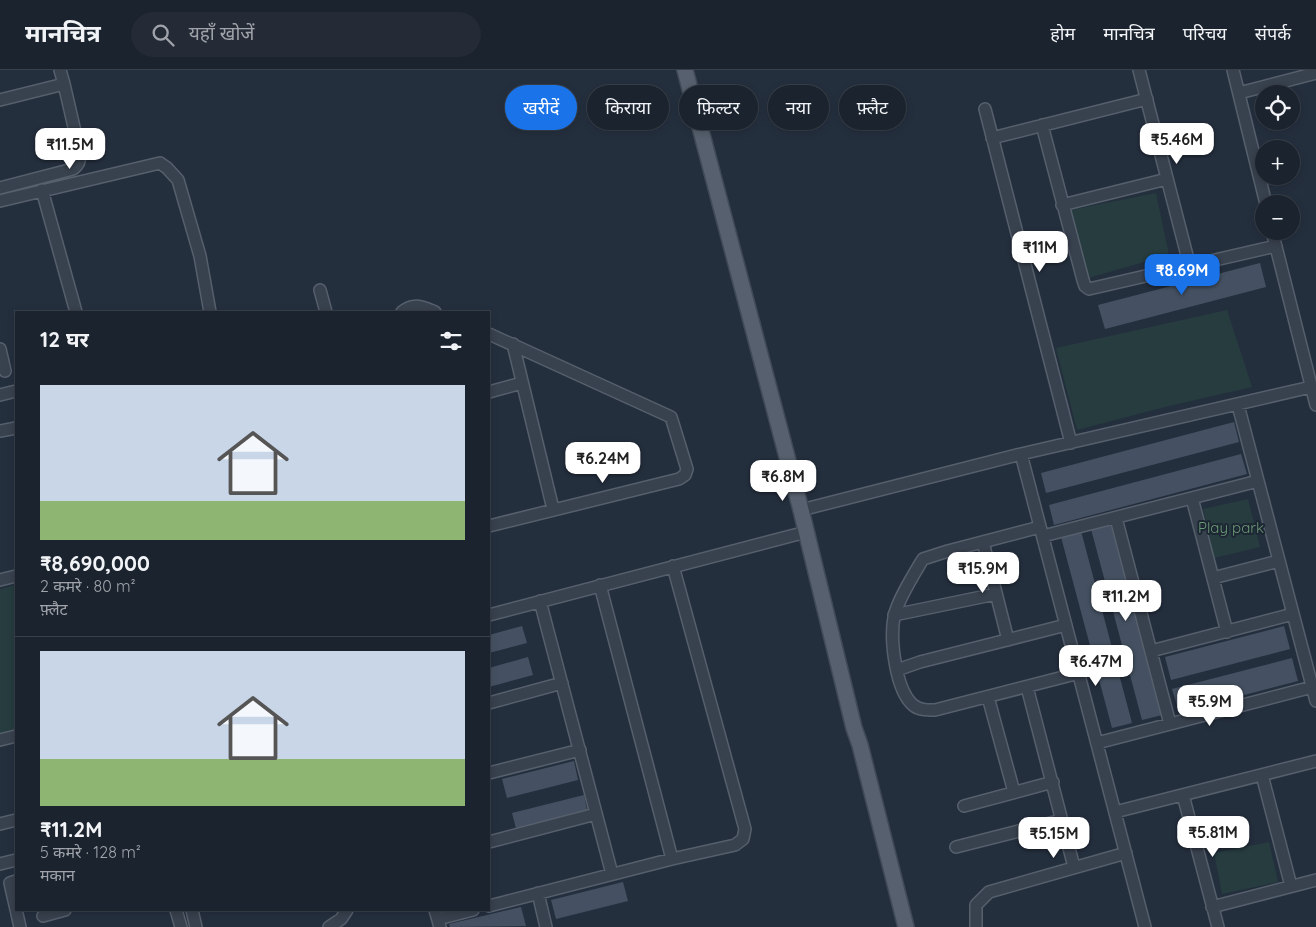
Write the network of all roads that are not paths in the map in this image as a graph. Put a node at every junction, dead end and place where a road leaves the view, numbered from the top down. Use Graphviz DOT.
graph roads {
  1 [pos="60,70"];
  2 [pos="685,70"];
  3 [pos="1139,70"];
  4 [pos="1233,70"];
  5 [pos="1316,73"];
  6 [pos="64,84"];
  7 [pos="1238,93"];
  8 [pos="1147,99"];
  9 [pos="0,100"];
  10 [pos="985,109"];
  11 [pos="1042,126"];
  12 [pos="992,138"];
  13 [pos="1167,179"];
  14 [pos="0,188"];
  15 [pos="42,190"];
  16 [pos="1264,195"];
  17 [pos="0,201"];
  18 [pos="1062,205"];
  19 [pos="1274,240"];
  20 [pos="1276,246"];
  21 [pos="1190,267"];
  22 [pos="320,290"];
  23 [pos="76,311"];
  24 [pos="210,311"];
  25 [pos="326,311"];
  26 [pos="403,311"];
  27 [pos="432,311"];
  28 [pos="490,334"];
  29 [pos="513,344"];
  30 [pos="0,349"];
  31 [pos="7,370"];
  32 [pos="522,383"];
  33 [pos="1312,387"];
  34 [pos="15,391"];
  35 [pos="490,392"];
  36 [pos="0,395"];
  37 [pos="1238,405"];
  38 [pos="1316,405"];
  39 [pos="15,428"];
  40 [pos="0,431"];
  41 [pos="1070,443"];
  42 [pos="1021,454"];
  43 [pos="1258,481"];
  44 [pos="1192,498"];
  45 [pos="553,509"];
  46 [pos="801,510"];
  47 [pos="1116,518"];
  48 [pos="490,526"];
  49 [pos="806,532"];
  50 [pos="1042,532"];
  51 [pos="983,542"];
  52 [pos="1279,561"];
  53 [pos="673,566"];
  54 [pos="15,576"];
  55 [pos="1213,578"];
  56 [pos="0,580"];
  57 [pos="600,586"];
  58 [pos="996,594"];
  59 [pos="540,601"];
  60 [pos="1294,614"];
  61 [pos="490,615"];
  62 [pos="894,616"];
  63 [pos="1066,625"];
  64 [pos="1227,632"];
  65 [pos="1008,640"];
  66 [pos="1151,651"];
  67 [pos="897,670"];
  68 [pos="1079,673"];
  69 [pos="562,683"];
  70 [pos="1027,687"];
  71 [pos="1314,687"];
  72 [pos="988,697"];
  73 [pos="1316,701"];
  74 [pos="490,703"];
  75 [pos="1170,724"];
  76 [pos="15,736"];
  77 [pos="0,740"];
  78 [pos="1097,743"];
  79 [pos="580,750"];
  80 [pos="1316,761"];
  81 [pos="490,774"];
  82 [pos="1262,775"];
  83 [pos="1053,782"];
  84 [pos="1014,792"];
  85 [pos="1183,795"];
  86 [pos="964,806"];
  87 [pos="1115,812"];
  88 [pos="596,814"];
  89 [pos="15,820"];
  90 [pos="1062,820"];
  91 [pos="0,824"];
  92 [pos="490,842"];
  93 [pos="956,847"];
  94 [pos="1126,853"];
  95 [pos="672,859"];
  96 [pos="15,860"];
  97 [pos="0,864"];
  98 [pos="1074,867"];
  99 [pos="612,874"];
  100 [pos="1316,880"];
  101 [pos="15,881"];
  102 [pos="1291,886"];
  103 [pos="538,894"];
  104 [pos="15,905"];
  105 [pos="490,906"];
  106 [pos="1212,907"];
  107 [pos="16,911"];
  108 [pos="62,911"];
  109 [pos="176,911"];
  110 [pos="192,911"];
  111 [pos="346,911"];
  112 [pos="469,911"];
  113 [pos="44,918"];
  114 [pos="438,919"];
  115 [pos="1143,926"];
  116 [pos="20,927"];
  117 [pos="181,927"];
  118 [pos="196,927"];
  119 [pos="330,927"];
  120 [pos="546,927"];
  121 [pos="906,927"];
  122 [pos="976,927"];
  123 [pos="1218,927"];
  1 -- 6 [label="street"];
  2 -- 46 [label="main road"];
  3 -- 8 [label="street"];
  4 -- 7 [label="street"];
  5 -- 7 [label="street"];
  6 -- 9 [label="street"];
  6 -- 14 [label="street"];
  7 -- 16 [label="street"];
  8 -- 11 [label="street"];
  8 -- 13 [label="street"];
  10 -- 12 [label="street"];
  11 -- 12 [label="street"];
  11 -- 18 [label="street"];
  12 -- 41 [label="street"];
  13 -- 18 [label="street"];
  13 -- 21 [label="street"];
  15 -- 17 [label="street"];
  15 -- 23 [label="street"];
  15 -- 24 [label="street"];
  18 -- 21 [label="street"];
  19 -- 20 [label="street"];
  20 -- 21 [label="street"];
  20 -- 33 [label="street"];
  22 -- 25 [label="street"];
  26 -- 27 [label="street"];
  28 -- 29 [label="street"];
  29 -- 32 [label="street"];
  29 -- 45 [label="street"];
  30 -- 31 [label="street"];
  32 -- 35 [label="street"];
  32 -- 45 [label="street"];
  33 -- 37 [label="street"];
  33 -- 38 [label="street"];
  34 -- 36 [label="street"];
  37 -- 41 [label="street"];
  37 -- 43 [label="street"];
  39 -- 40 [label="street"];
  41 -- 42 [label="street"];
  42 -- 46 [label="street"];
  42 -- 50 [label="street"];
  43 -- 44 [label="street"];
  43 -- 52 [label="street"];
  44 -- 47 [label="street"];
  44 -- 55 [label="street"];
  45 -- 48 [label="street"];
  46 -- 49 [label="main road"];
  47 -- 50 [label="street"];
  47 -- 66 [label="street"];
  49 -- 53 [label="street"];
  49 -- 121 [label="main road"];
  50 -- 51 [label="street"];
  50 -- 63 [label="street"];
  51 -- 58 [label="street"];
  51 -- 62 [label="street"];
  52 -- 55 [label="street"];
  52 -- 60 [label="street"];
  53 -- 57 [label="street"];
  53 -- 95 [label="street"];
  54 -- 56 [label="street"];
  55 -- 64 [label="street"];
  57 -- 59 [label="street"];
  57 -- 95 [label="street"];
  58 -- 62 [label="street"];
  58 -- 65 [label="street"];
  59 -- 61 [label="street"];
  59 -- 69 [label="street"];
  60 -- 64 [label="street"];
  60 -- 71 [label="street"];
  62 -- 67 [label="street"];
  63 -- 65 [label="street"];
  63 -- 68 [label="street"];
  64 -- 66 [label="street"];
  65 -- 67 [label="street"];
  66 -- 75 [label="street"];
  67 -- 72 [label="street"];
  68 -- 70 [label="street"];
  68 -- 78 [label="street"];
  69 -- 74 [label="street"];
  69 -- 79 [label="street"];
  70 -- 72 [label="street"];
  70 -- 83 [label="street"];
  71 -- 73 [label="street"];
  71 -- 75 [label="street"];
  72 -- 84 [label="street"];
  75 -- 78 [label="street"];
  76 -- 77 [label="street"];
  78 -- 87 [label="street"];
  79 -- 81 [label="street"];
  79 -- 88 [label="street"];
  80 -- 82 [label="street"];
  82 -- 85 [label="street"];
  82 -- 102 [label="street"];
  83 -- 84 [label="street"];
  83 -- 90 [label="street"];
  84 -- 86 [label="street"];
  85 -- 87 [label="street"];
  85 -- 106 [label="street"];
  87 -- 94 [label="street"];
  88 -- 92 [label="street"];
  88 -- 99 [label="street"];
  89 -- 91 [label="street"];
  90 -- 93 [label="street"];
  90 -- 98 [label="street"];
  94 -- 98 [label="street"];
  94 -- 115 [label="street"];
  95 -- 99 [label="street"];
  96 -- 97 [label="street"];
  98 -- 122 [label="street"];
  99 -- 103 [label="street"];
  100 -- 102 [label="street"];
  101 -- 104 [label="street"];
  102 -- 106 [label="street"];
  103 -- 105 [label="street"];
  103 -- 120 [label="street"];
  106 -- 123 [label="street"];
  107 -- 116 [label="street"];
  108 -- 113 [label="street"];
  109 -- 117 [label="street"];
  110 -- 118 [label="street"];
  111 -- 119 [label="street"];
  112 -- 114 [label="street"];
}
